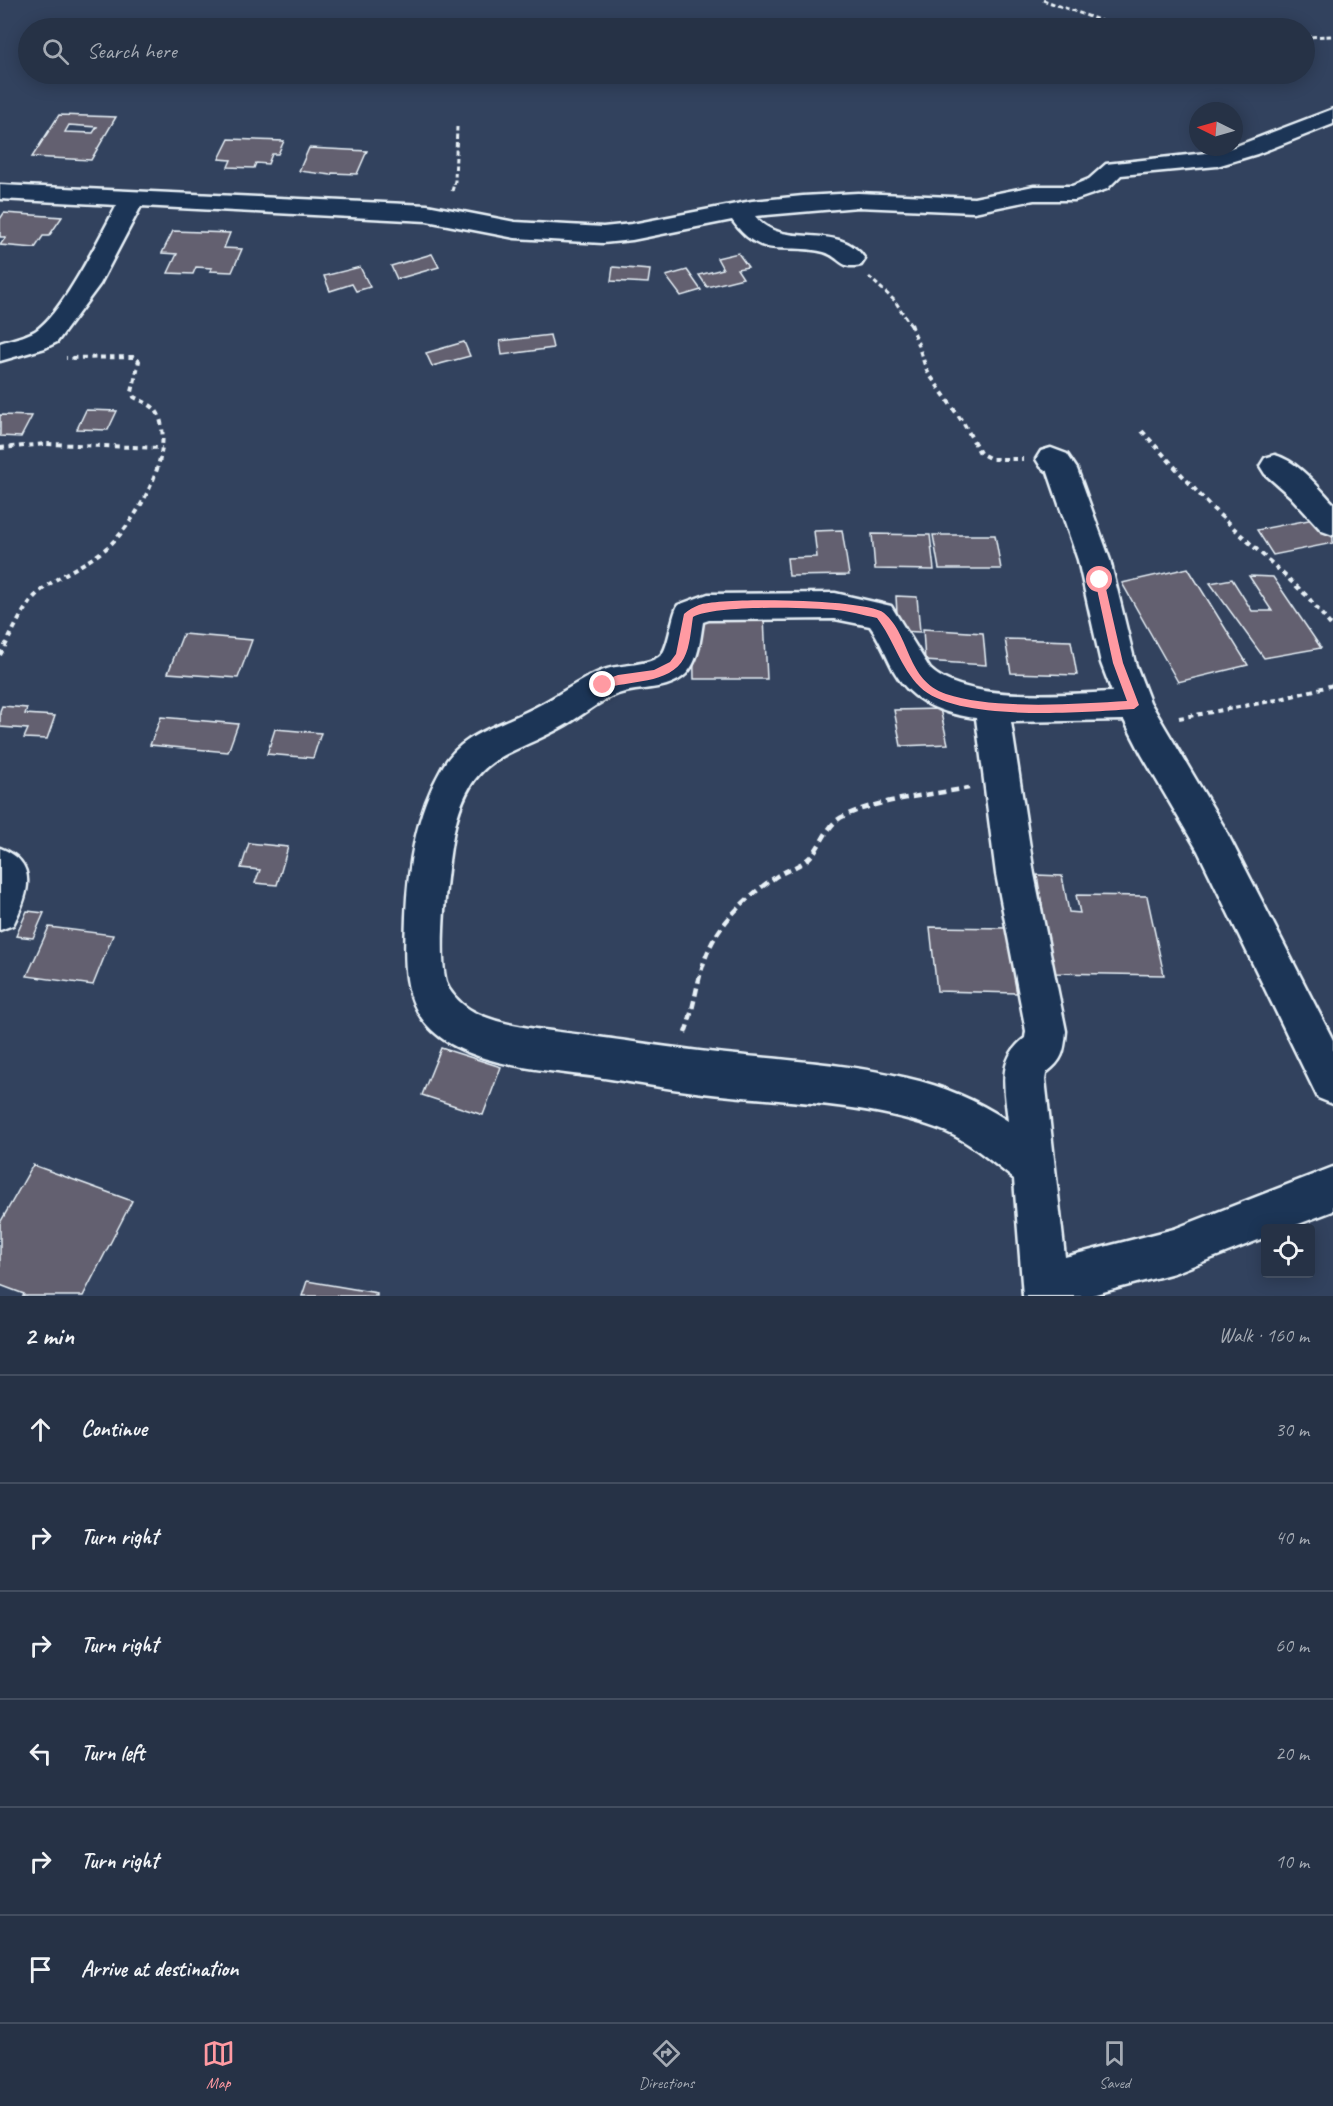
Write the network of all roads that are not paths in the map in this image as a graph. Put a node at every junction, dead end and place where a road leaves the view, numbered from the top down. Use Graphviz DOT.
graph roads {
  1 [pos="1333,116"];
  2 [pos="0,192"];
  3 [pos="133,198"];
  4 [pos="739,212"];
  5 [pos="852,259"];
  6 [pos="4,352"];
  7 [pos="1051,459"];
  8 [pos="1275,466"];
  9 [pos="1333,523"];
  10 [pos="992,706"];
  11 [pos="1138,713"];
  12 [pos="0,865"];
  13 [pos="0,912"];
  14 [pos="1333,1083"];
  15 [pos="1033,1167"];
  16 [pos="1333,1189"];
  17 [pos="1045,1291"];
  1 -- 4 [label="street"];
  2 -- 3 [label="street"];
  3 -- 4 [label="street"];
  3 -- 6 [label="street"];
  4 -- 5 [label="street"];
  7 -- 11 [label="street"];
  8 -- 9 [label="street"];
  10 -- 11 [label="street"];
  10 -- 15 [label="street"];
  10 -- 15 [label="street"];
  11 -- 14 [label="street"];
  12 -- 13 [label="street"];
  15 -- 17 [label="street"];
  16 -- 17 [label="street"];
}
